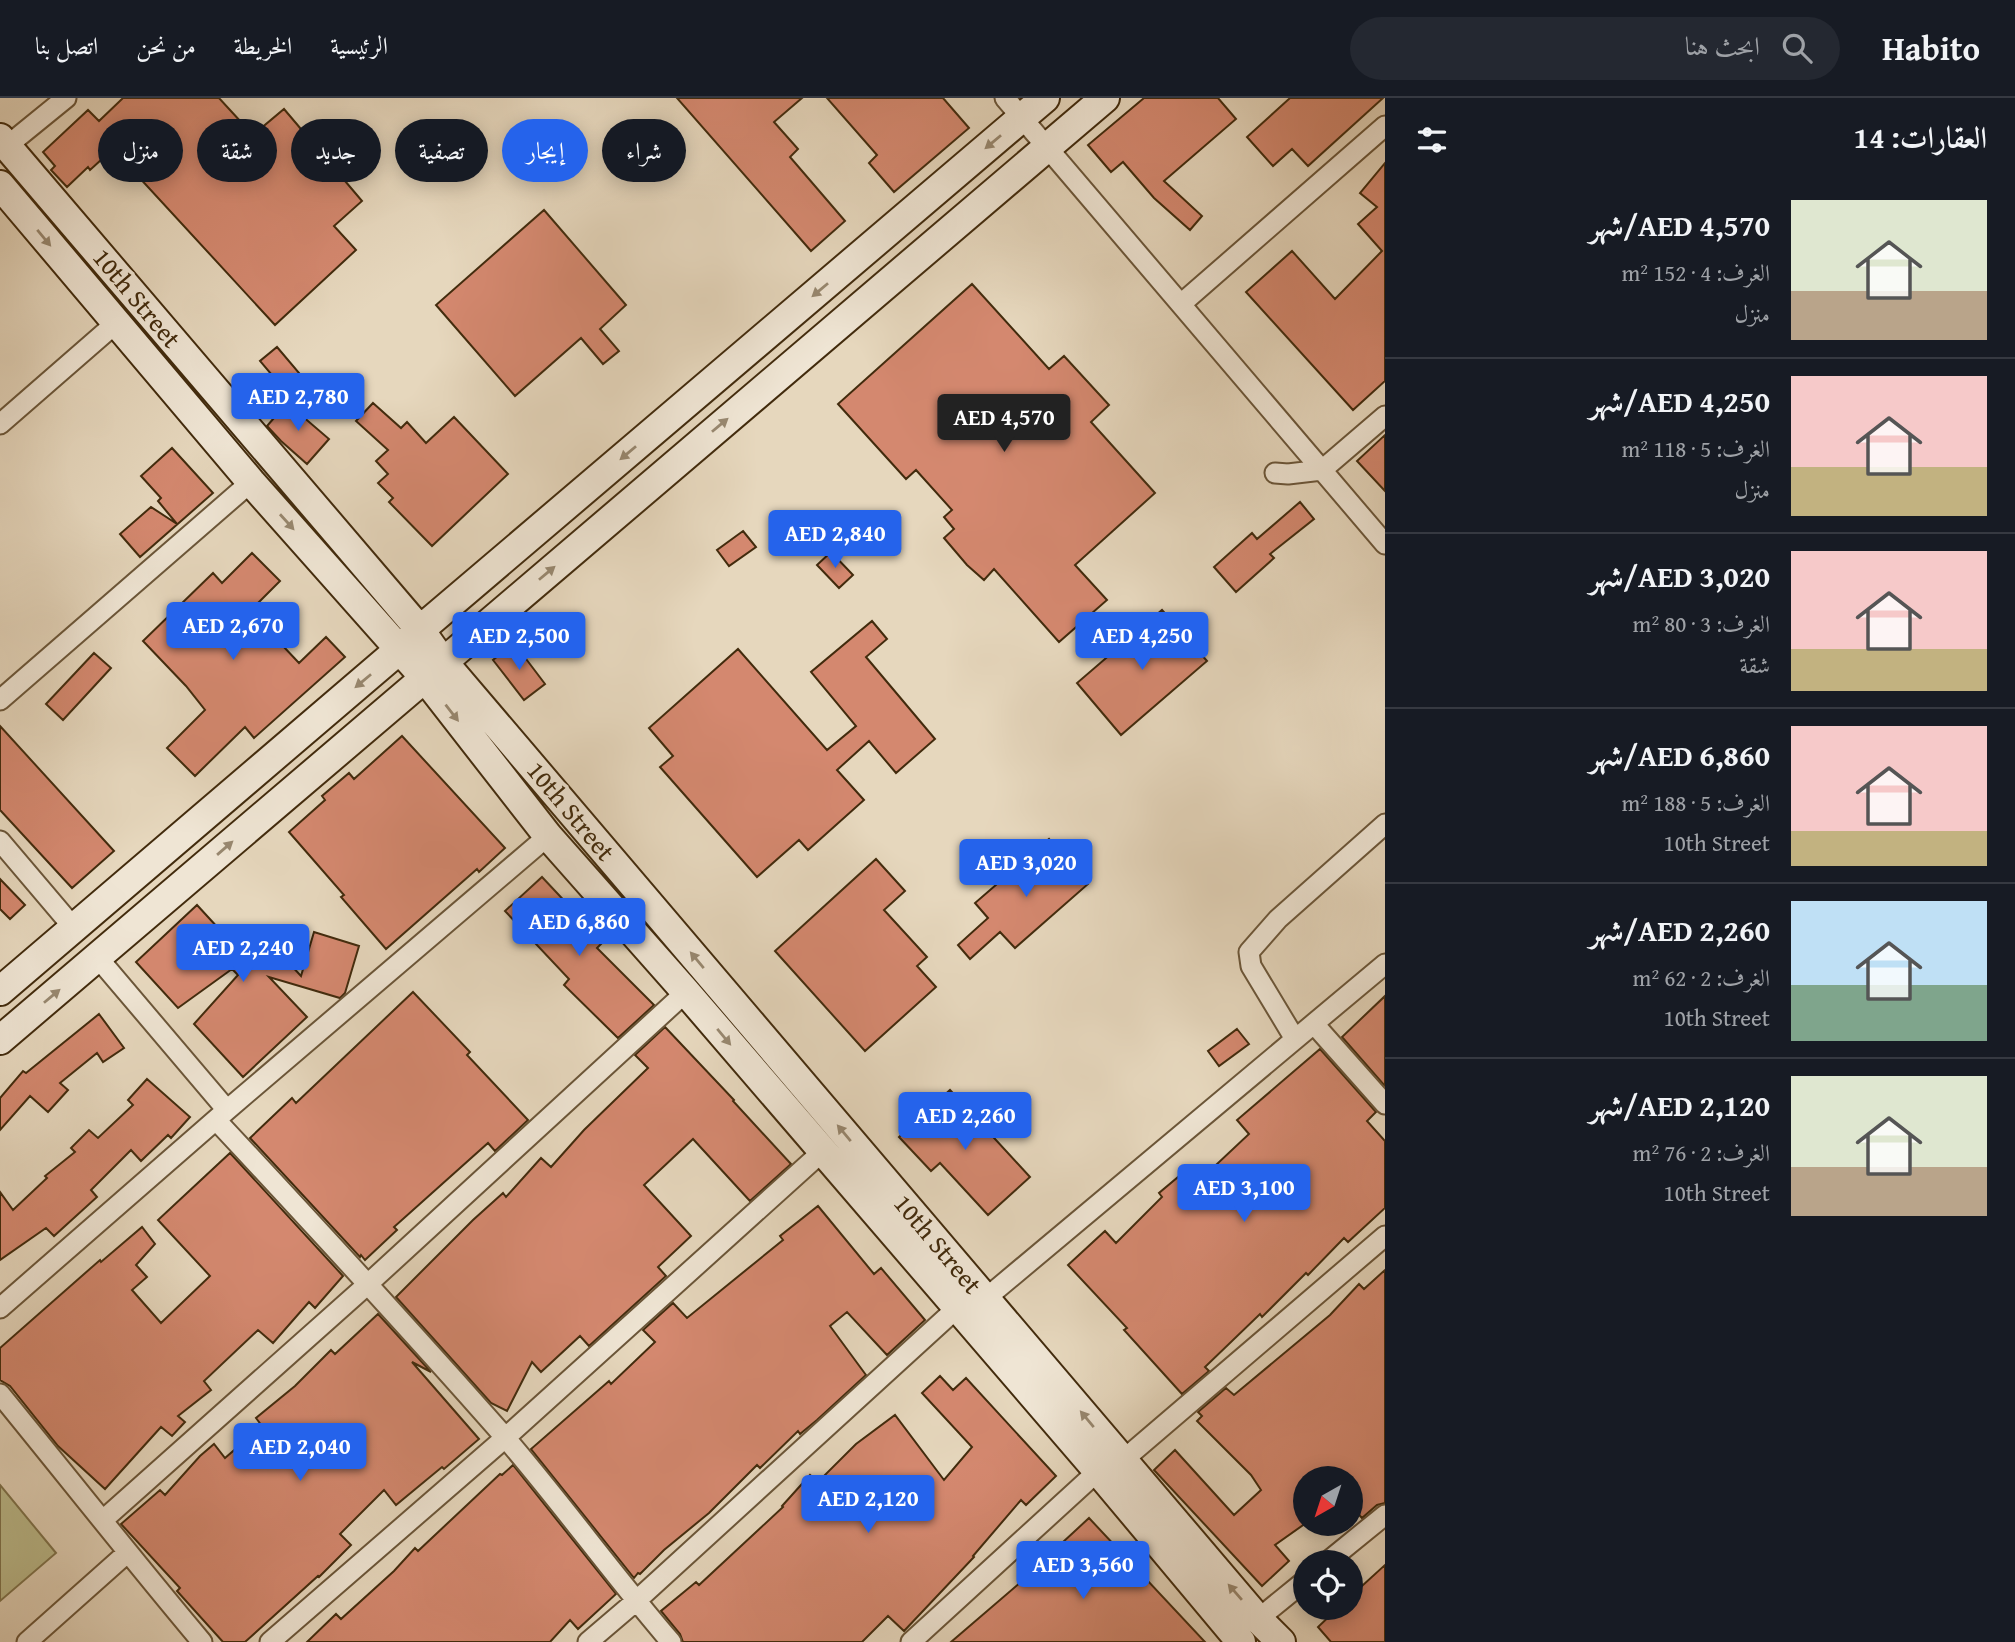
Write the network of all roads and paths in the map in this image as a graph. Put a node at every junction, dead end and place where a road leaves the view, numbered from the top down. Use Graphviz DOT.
graph roads {
  1 [pos="66,98"];
  2 [pos="1045,98"];
  3 [pos="1105,98"];
  4 [pos="1014,108"];
  5 [pos="1385,126"];
  6 [pos="3,142"];
  7 [pos="1048,147"];
  8 [pos="0,185"];
  9 [pos="1181,304"];
  10 [pos="116,323"];
  11 [pos="1385,416"];
  12 [pos="0,424"];
  13 [pos="1322,471"];
  14 [pos="1275,473"];
  15 [pos="251,482"];
  16 [pos="1385,544"];
  17 [pos="410,640"];
  18 [pos="434,669"];
  19 [pos="0,700"];
  20 [pos="1385,824"];
  21 [pos="548,836"];
  22 [pos="0,841"];
  23 [pos="73,928"];
  24 [pos="98,958"];
  25 [pos="1385,964"];
  26 [pos="0,990"];
  27 [pos="686,992"];
  28 [pos="1314,1024"];
  29 [pos="0,1040"];
  30 [pos="1296,1040"];
  31 [pos="1385,1104"];
  32 [pos="221,1115"];
  33 [pos="822,1152"];
  34 [pos="1385,1236"];
  35 [pos="368,1284"];
  36 [pos="985,1299"];
  37 [pos="0,1308"];
  38 [pos="957,1308"];
  39 [pos="0,1394"];
  40 [pos="505,1438"];
  41 [pos="1110,1466"];
  42 [pos="1385,1515"];
  43 [pos="103,1520"];
  44 [pos="1342,1550"];
  45 [pos="127,1553"];
  46 [pos="1293,1591"];
  47 [pos="636,1601"];
  48 [pos="1258,1619"];
  49 [pos="1230,1638"];
  50 [pos="27,1642"];
  51 [pos="202,1642"];
  52 [pos="270,1642"];
  53 [pos="589,1642"];
  54 [pos="671,1642"];
  55 [pos="912,1642"];
  56 [pos="1281,1642"];
  1 -- 6 [label="street"];
  2 -- 4 [label="street"];
  3 -- 7 [label="street"];
  4 -- 7 [label="street"];
  4 -- 17 [label="street, one-way"];
  5 -- 9 [label="street"];
  6 -- 17 [label="street, 10th Street"];
  7 -- 9 [label="street"];
  18 -- 7 [label="street, one-way"];
  8 -- 10 [label="street, 10th Street, one-way"];
  9 -- 13 [label="street"];
  10 -- 12 [label="street"];
  10 -- 15 [label="street, 10th Street"];
  11 -- 13 [label="street"];
  13 -- 14 [label="street"];
  13 -- 16 [label="street"];
  15 -- 17 [label="street, 10th Street, one-way"];
  15 -- 19 [label="street"];
  17 -- 18 [label="street, 10th Street"];
  17 -- 23 [label="street, one-way"];
  18 -- 21 [label="street, 10th Street, one-way"];
  24 -- 18 [label="street, one-way"];
  36 -- 18 [label="street, 10th Street, one-way"];
  20 -- 30 [label="street"];
  21 -- 27 [label="street, 10th Street"];
  21 -- 32 [label="street"];
  22 -- 23 [label="street"];
  23 -- 26 [label="street"];
  29 -- 24 [label="street, one-way"];
  24 -- 32 [label="street"];
  25 -- 28 [label="street"];
  27 -- 33 [label="street, 10th Street, one-way"];
  27 -- 35 [label="street"];
  28 -- 30 [label="street"];
  28 -- 31 [label="street"];
  30 -- 36 [label="street"];
  32 -- 35 [label="street"];
  32 -- 37 [label="street"];
  33 -- 38 [label="street, 10th Street"];
  33 -- 40 [label="street"];
  34 -- 41 [label="street"];
  35 -- 40 [label="street"];
  35 -- 43 [label="street"];
  41 -- 36 [label="street, 10th Street, one-way"];
  38 -- 41 [label="street, 10th Street"];
  38 -- 47 [label="street"];
  39 -- 43 [label="street"];
  40 -- 47 [label="street"];
  40 -- 52 [label="street"];
  48 -- 41 [label="street, 10th Street, one-way"];
  41 -- 49 [label="street, 10th Street"];
  41 -- 55 [label="street"];
  42 -- 44 [label="street"];
  43 -- 45 [label="street"];
  45 -- 50 [label="street"];
  45 -- 51 [label="street"];
  46 -- 48 [label="street"];
  47 -- 53 [label="street"];
  47 -- 54 [label="street"];
  48 -- 56 [label="street, 10th Street"];
}
